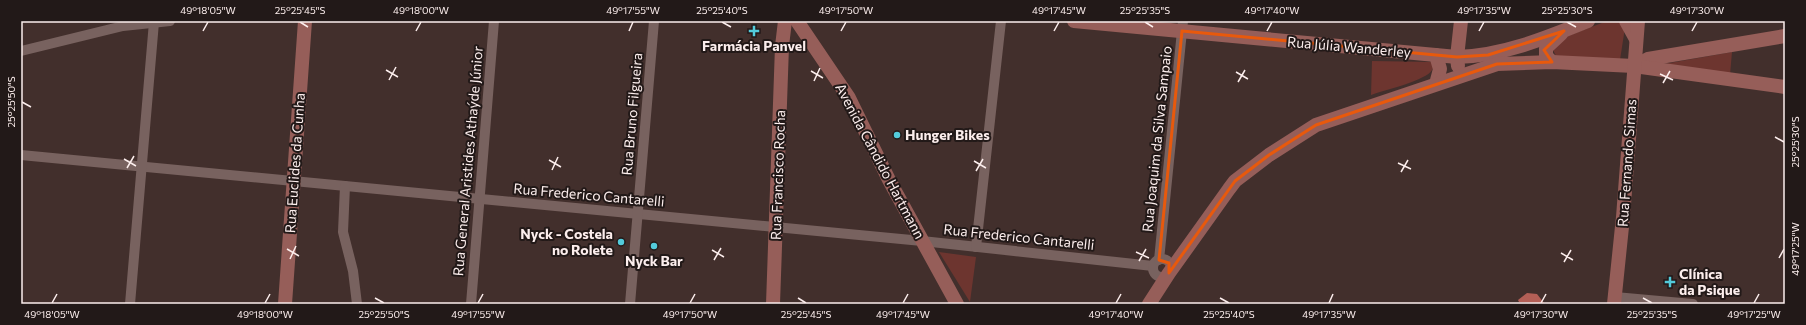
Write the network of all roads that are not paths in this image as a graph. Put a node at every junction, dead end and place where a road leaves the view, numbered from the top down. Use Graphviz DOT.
graph roads {
  1 [pos="170,21"];
  2 [pos="305,21"];
  3 [pos="494,21"];
  4 [pos="654,21"];
  5 [pos="785,21"];
  6 [pos="1001,21"];
  7 [pos="1074,21"];
  8 [pos="1461,21"];
  9 [pos="1588,21"];
  10 [pos="1626,21"];
  11 [pos="1638,21"];
  12 [pos="154,22"];
  13 [pos="802,23"];
  14 [pos="1183,26"];
  15 [pos="1564,31"];
  16 [pos="1785,36"];
  17 [pos="1636,38"];
  18 [pos="782,46"];
  19 [pos="21,51"];
  20 [pos="1436,55"];
  21 [pos="1457,57"];
  22 [pos="1552,62"];
  23 [pos="1634,66"];
  24 [pos="1467,74"];
  25 [pos="1436,84"];
  26 [pos="1785,87"];
  27 [pos="21,155"];
  28 [pos="142,167"];
  29 [pos="293,181"];
  30 [pos="345,186"];
  31 [pos="480,199"];
  32 [pos="638,214"];
  33 [pos="776,227"];
  34 [pos="922,241"];
  35 [pos="976,247"];
  36 [pos="1156,263"];
  37 [pos="1169,273"];
  38 [pos="1615,300"];
  39 [pos="130,304"];
  40 [pos="285,304"];
  41 [pos="357,304"];
  42 [pos="471,304"];
  43 [pos="630,304"];
  44 [pos="773,304"];
  45 [pos="957,304"];
  46 [pos="1149,304"];
  47 [pos="1693,304"];
  1 -- 12 [label="street"];
  2 -- 29 [label="main road, Rua Euclides da Cunha"];
  3 -- 31 [label="street, Rua General Aristides Athaýde Júnior"];
  4 -- 32 [label="street, Rua Bruno Filgueira"];
  5 -- 18 [label="main road, Rua Francisco Rocha"];
  6 -- 35 [label="street"];
  7 -- 14 [label="main road, Rua Júlia Wanderley"];
  8 -- 21 [label="main road"];
  9 -- 15 [label="main road"];
  10 -- 17 [label="main road"];
  11 -- 17 [label="main road, Rua Fernando Simas"];
  12 -- 19 [label="street"];
  12 -- 28 [label="street"];
  13 -- 18 [label="main road"];
  13 -- 34 [label="main road, Avenida Cândido Hartmann"];
  14 -- 20 [label="main road, Rua Júlia Wanderley"];
  14 -- 36 [label="street, Rua Joaquim da Silva Sampaio"];
  15 -- 21 [label="main road, Rua Júlia Wanderley"];
  15 -- 22 [label="main road"];
  16 -- 23 [label="main road"];
  17 -- 23 [label="main road, Rua Fernando Simas"];
  18 -- 33 [label="main road, Rua Francisco Rocha"];
  20 -- 21 [label="main road, Rua Júlia Wanderley"];
  20 -- 25 [label="main road"];
  21 -- 24 [label="main road"];
  22 -- 23 [label="main road"];
  22 -- 24 [label="main road"];
  23 -- 26 [label="main road"];
  23 -- 38 [label="main road, Rua Fernando Simas"];
  24 -- 25 [label="main road"];
  25 -- 37 [label="main road"];
  27 -- 28 [label="street, Rua Frederico Cantarelli"];
  28 -- 29 [label="street, Rua Frederico Cantarelli"];
  28 -- 39 [label="street"];
  29 -- 30 [label="street, Rua Frederico Cantarelli"];
  29 -- 40 [label="main road, Rua Euclides da Cunha"];
  30 -- 31 [label="street, Rua Frederico Cantarelli"];
  30 -- 41 [label="street"];
  31 -- 32 [label="street, Rua Frederico Cantarelli"];
  31 -- 42 [label="street, Rua General Aristides Athaýde Júnior"];
  32 -- 33 [label="street, Rua Frederico Cantarelli"];
  32 -- 43 [label="street, Rua Bruno Filgueira"];
  33 -- 34 [label="street, Rua Frederico Cantarelli"];
  33 -- 44 [label="main road, Rua Francisco Rocha"];
  34 -- 35 [label="street, Rua Frederico Cantarelli"];
  34 -- 45 [label="main road, Avenida Cândido Hartmann"];
  35 -- 36 [label="street, Rua Frederico Cantarelli"];
  36 -- 37 [label="street"];
  37 -- 46 [label="main road"];
  38 -- 47 [label="street"];
}
